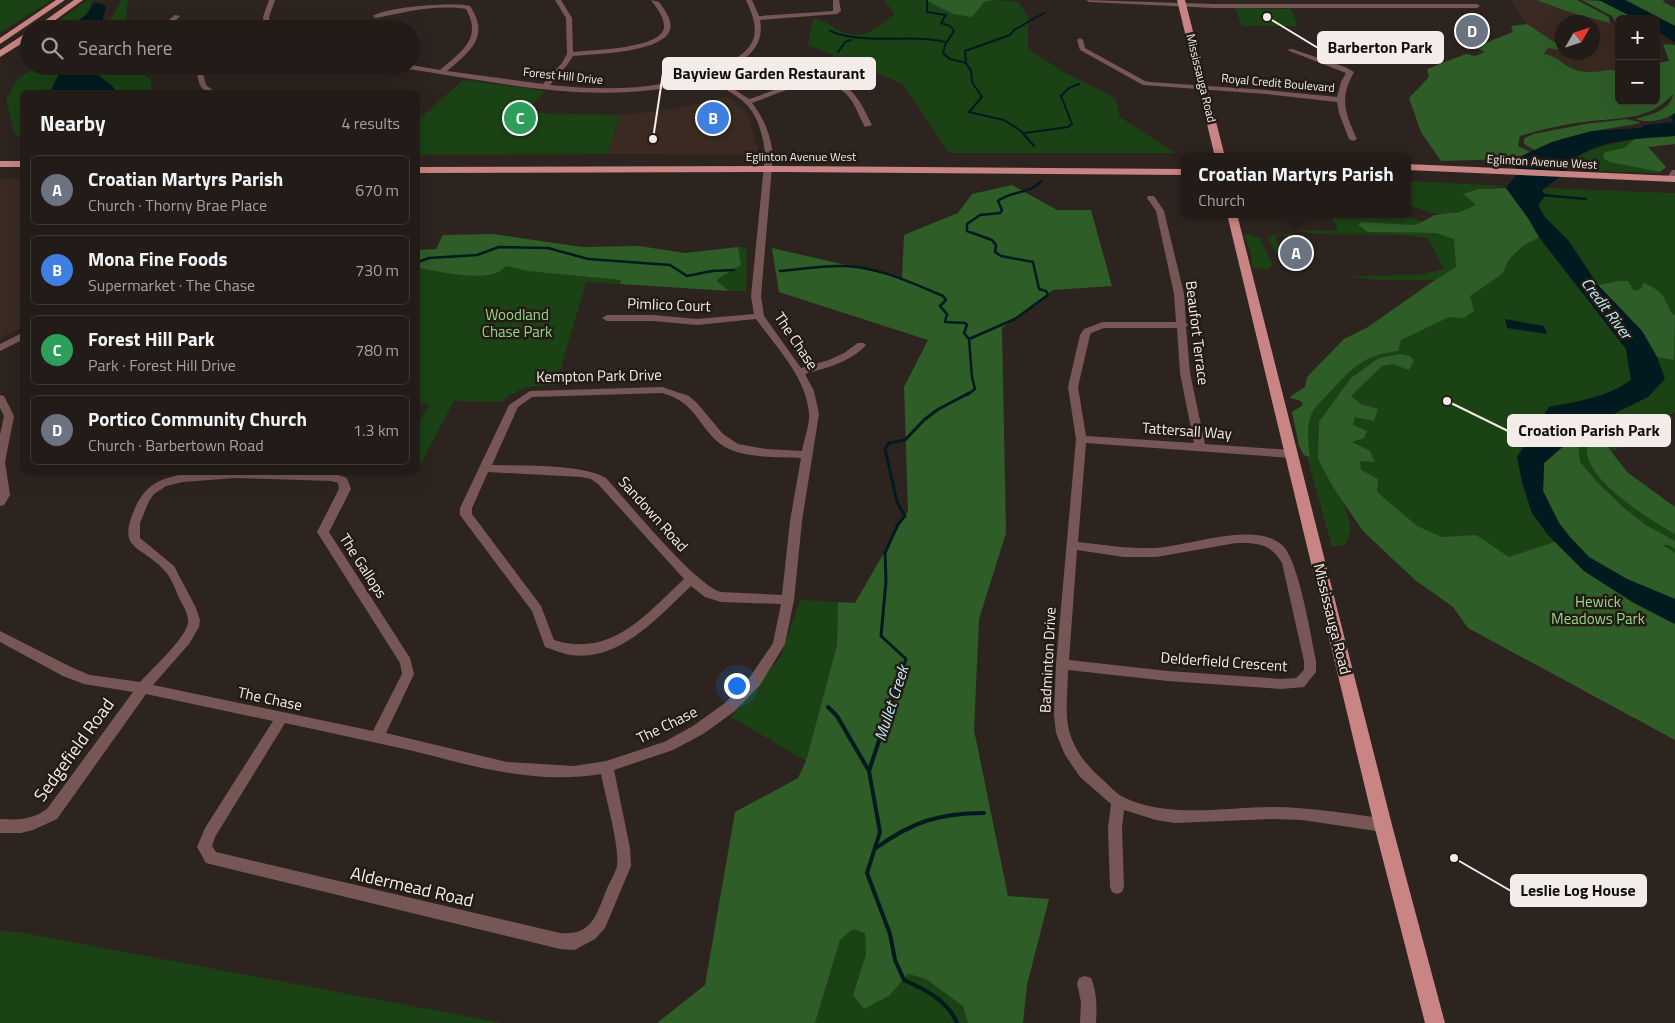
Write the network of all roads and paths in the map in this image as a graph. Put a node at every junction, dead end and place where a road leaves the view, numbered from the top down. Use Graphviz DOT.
graph roads {
  1 [pos="61,0"];
  2 [pos="79,0"];
  3 [pos="272,0"];
  4 [pos="558,0"];
  5 [pos="654,0"];
  6 [pos="749,0"];
  7 [pos="836,0"];
  8 [pos="1089,0"];
  9 [pos="1246,0"];
  10 [pos="1182,3"];
  11 [pos="1313,3"];
  12 [pos="1477,6"];
  13 [pos="1250,7"];
  14 [pos="176,16"];
  15 [pos="376,16"];
  16 [pos="758,18"];
  17 [pos="32,20"];
  18 [pos="50,20"];
  19 [pos="173,20"];
  20 [pos="267,20"];
  21 [pos="20,28"];
  22 [pos="1080,40"];
  23 [pos="20,41"];
  24 [pos="0,42"];
  25 [pos="1290,50"];
  26 [pos="0,54"];
  27 [pos="570,54"];
  28 [pos="420,69"];
  29 [pos="441,72"];
  30 [pos="201,75"];
  31 [pos="708,76"];
  32 [pos="544,86"];
  33 [pos="1203,88"];
  34 [pos="209,90"];
  35 [pos="1340,100"];
  36 [pos="748,102"];
  37 [pos="868,125"];
  38 [pos="1353,139"];
  39 [pos="1219,153"];
  40 [pos="420,162"];
  41 [pos="0,164"];
  42 [pos="20,164"];
  43 [pos="1181,164"];
  44 [pos="768,165"];
  45 [pos="1411,167"];
  46 [pos="420,170"];
  47 [pos="0,172"];
  48 [pos="20,172"];
  49 [pos="1181,172"];
  50 [pos="1472,175"];
  51 [pos="1411,176"];
  52 [pos="1674,180"];
  53 [pos="1152,198"];
  54 [pos="1233,218"];
  55 [pos="759,316"];
  56 [pos="607,318"];
  57 [pos="1182,325"];
  58 [pos="20,337"];
  59 [pos="861,345"];
  60 [pos="0,348"];
  61 [pos="799,372"];
  62 [pos="0,398"];
  63 [pos="1080,439"];
  64 [pos="1200,446"];
  65 [pos="1291,454"];
  66 [pos="808,455"];
  67 [pos="486,468"];
  68 [pos="205,475"];
  69 [pos="251,475"];
  70 [pos="0,502"];
  71 [pos="1072,545"];
  72 [pos="691,579"];
  73 [pos="788,600"];
  74 [pos="0,636"];
  75 [pos="1062,664"];
  76 [pos="143,688"];
  77 [pos="281,718"];
  78 [pos="377,737"];
  79 [pos="606,767"];
  80 [pos="1118,802"];
  81 [pos="1383,825"];
  82 [pos="0,826"];
  83 [pos="1117,887"];
  84 [pos="1085,984"];
  85 [pos="1088,1023"];
  86 [pos="1435,1023"];
  1 -- 17 [label="main road"];
  2 -- 18 [label="main road"];
  3 -- 20 [label="street"];
  4 -- 27 [label="street"];
  5 -- 27 [label="street"];
  6 -- 16 [label="street"];
  7 -- 16 [label="street"];
  8 -- 10 [label="street"];
  9 -- 13 [label="street"];
  10 -- 13 [label="street"];
  10 -- 33 [label="main road, Mississauga Road"];
  11 -- 12 [label="street"];
  11 -- 13 [label="street"];
  14 -- 19 [label="street"];
  15 -- 29 [label="street"];
  16 -- 31 [label="street, Forest Hill Drive"];
  21 -- 24 [label="main road"];
  22 -- 33 [label="street, Royal Credit Boulevard"];
  23 -- 26 [label="main road"];
  25 -- 35 [label="street"];
  27 -- 32 [label="street"];
  28 -- 29 [label="street, Forest Hill Drive"];
  29 -- 32 [label="street, Forest Hill Drive"];
  30 -- 34 [label="street"];
  31 -- 32 [label="street, Forest Hill Drive"];
  31 -- 36 [label="street, The Chase"];
  33 -- 35 [label="street, Royal Credit Boulevard"];
  33 -- 39 [label="main road, Mississauga Road"];
  35 -- 38 [label="street, Royal Credit Boulevard"];
  36 -- 37 [label="street"];
  36 -- 44 [label="street, The Chase"];
  40 -- 44 [label="main road, Eglinton Avenue West"];
  41 -- 42 [label="main road"];
  43 -- 44 [label="main road, Eglinton Avenue West"];
  44 -- 46 [label="main road, Eglinton Avenue West"];
  44 -- 49 [label="main road, Eglinton Avenue West"];
  44 -- 55 [label="street, The Chase"];
  45 -- 50 [label="main road, Eglinton Avenue West"];
  47 -- 48 [label="main road"];
  50 -- 51 [label="main road, Eglinton Avenue West"];
  50 -- 52 [label="main road, Eglinton Avenue West"];
  53 -- 57 [label="street, Beaufort Terrace"];
  54 -- 65 [label="main road, Mississauga Road"];
  55 -- 56 [label="street, Pimlico Court"];
  55 -- 61 [label="street, The Chase"];
  57 -- 63 [label="street, Badminton Drive"];
  57 -- 64 [label="street, Beaufort Terrace"];
  58 -- 60 [label="street"];
  59 -- 61 [label="street"];
  61 -- 66 [label="street, The Chase"];
  62 -- 70 [label="street"];
  63 -- 64 [label="street, Tattersall Way"];
  63 -- 71 [label="street, Badminton Drive"];
  64 -- 65 [label="street, Tattersall Way"];
  65 -- 81 [label="main road, Mississauga Road"];
  66 -- 67 [label="street, Kempton Park Drive"];
  66 -- 73 [label="street, The Chase"];
  67 -- 72 [label="street, Sandown Road"];
  67 -- 72 [label="street, Kempton Park Drive"];
  68 -- 76 [label="street, The Gallops"];
  69 -- 78 [label="street, The Gallops"];
  71 -- 75 [label="street, Badminton Drive"];
  71 -- 75 [label="street, Delderfield Crescent"];
  72 -- 73 [label="street, Sandown Road"];
  73 -- 79 [label="street, The Chase"];
  74 -- 76 [label="street, The Chase"];
  75 -- 80 [label="street, Badminton Drive"];
  76 -- 77 [label="street, The Chase"];
  76 -- 82 [label="street, Sedgefield Road"];
  77 -- 78 [label="street, The Chase"];
  77 -- 79 [label="street, Aldermead Road"];
  78 -- 79 [label="street, The Chase"];
  80 -- 81 [label="street, Badminton Drive"];
  80 -- 83 [label="street"];
  81 -- 86 [label="main road, Mississauga Road"];
  84 -- 85 [label="street"];
}
